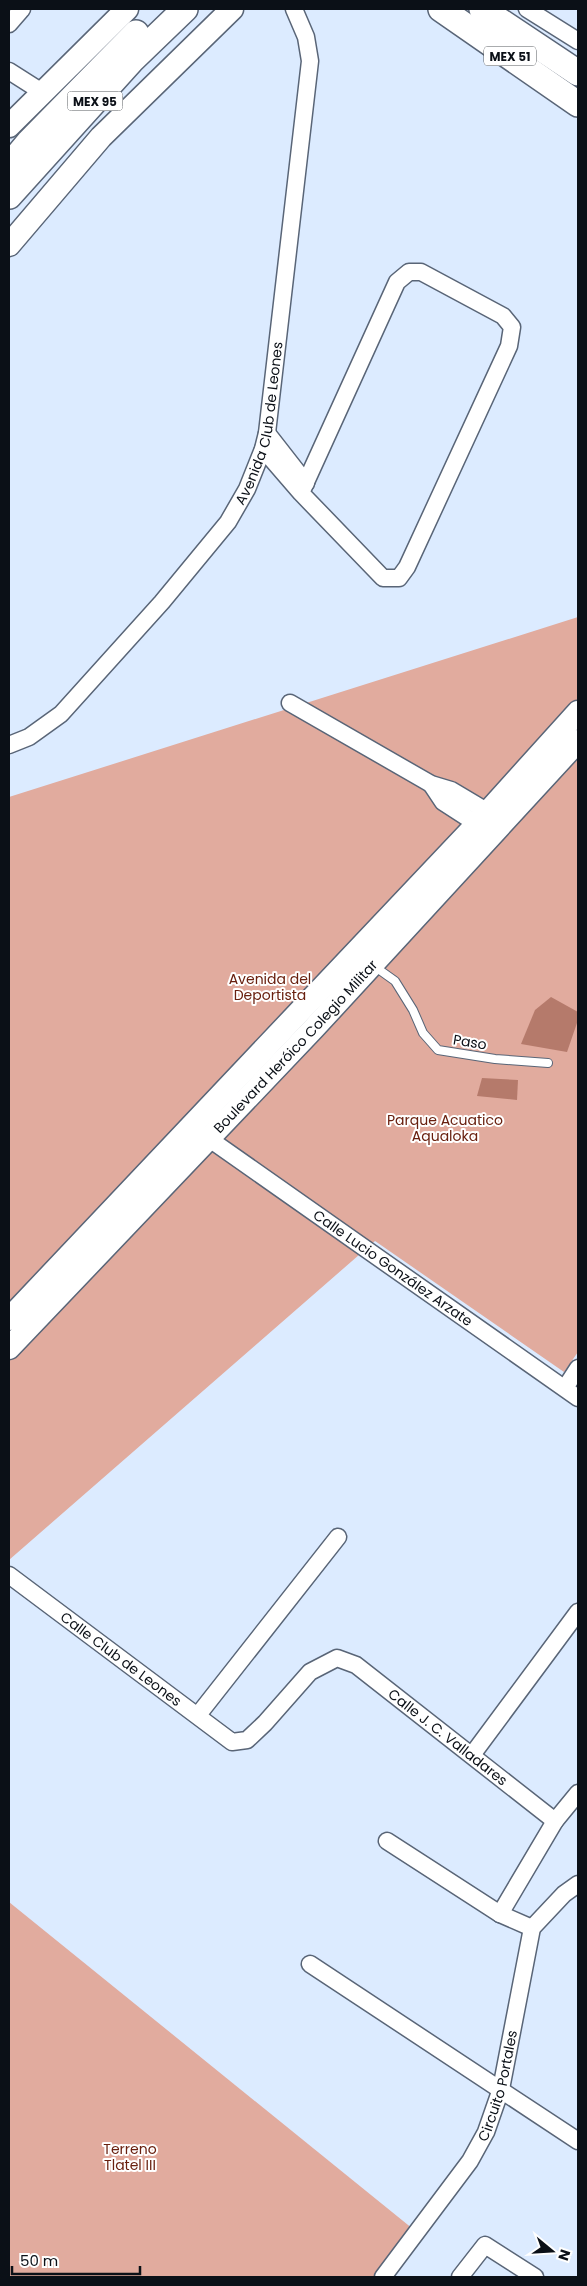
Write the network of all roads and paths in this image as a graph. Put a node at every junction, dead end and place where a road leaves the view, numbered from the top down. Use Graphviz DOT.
graph roads {
  1 [pos="22,9"];
  2 [pos="127,9"];
  3 [pos="161,9"];
  4 [pos="185,9"];
  5 [pos="232,9"];
  6 [pos="294,9"];
  7 [pos="441,9"];
  8 [pos="482,9"];
  9 [pos="527,9"];
  10 [pos="9,24"];
  11 [pos="578,41"];
  12 [pos="9,71"];
  13 [pos="578,73"];
  14 [pos="42,92"];
  15 [pos="578,104"];
  16 [pos="9,126"];
  17 [pos="9,166"];
  18 [pos="9,196"];
  19 [pos="9,245"];
  20 [pos="267,433"];
  21 [pos="263,449"];
  22 [pos="303,488"];
  23 [pos="290,703"];
  24 [pos="578,712"];
  25 [pos="578,741"];
  26 [pos="9,745"];
  27 [pos="482,818"];
  28 [pos="372,965"];
  29 [pos="548,1063"];
  30 [pos="208,1138"];
  31 [pos="9,1319"];
  32 [pos="9,1348"];
  33 [pos="578,1368"];
  34 [pos="572,1393"];
  35 [pos="338,1537"];
  36 [pos="9,1575"];
  37 [pos="578,1612"];
  38 [pos="337,1658"];
  39 [pos="198,1715"];
  40 [pos="472,1756"];
  41 [pos="578,1793"];
  42 [pos="555,1821"];
  43 [pos="387,1841"];
  44 [pos="578,1884"];
  45 [pos="500,1914"];
  46 [pos="532,1928"];
  47 [pos="310,1964"];
  48 [pos="501,2089"];
  49 [pos="578,2141"];
  50 [pos="383,2277"];
  51 [pos="460,2277"];
  52 [pos="535,2277"];
  1 -- 10 [label="street"];
  2 -- 14 [label="main road"];
  3 -- 17 [label="main road, MEX 95"];
  4 -- 18 [label="main road, MEX 95"];
  5 -- 19 [label="main road"];
  6 -- 20 [label="street, Avenida Club de Leones"];
  7 -- 15 [label="main road, MEX 51"];
  8 -- 13 [label="main road, MEX 51"];
  9 -- 11 [label="street"];
  12 -- 14 [label="street"];
  14 -- 16 [label="main road"];
  20 -- 21 [label="street, Avenida Club de Leones"];
  20 -- 22 [label="street"];
  21 -- 22 [label="street"];
  21 -- 26 [label="street, Avenida Club de Leones"];
  22 -- 22 [label="street"];
  23 -- 27 [label="street"];
  24 -- 27 [label="main road, Boulevard Heróico Colegio Militar"];
  25 -- 28 [label="main road, Boulevard Heróico Colegio Militar"];
  27 -- 31 [label="main road, Boulevard Heróico Colegio Militar"];
  28 -- 29 [label="lane, Paso"];
  28 -- 30 [label="main road, Boulevard Heróico Colegio Militar"];
  30 -- 32 [label="main road, Boulevard Heróico Colegio Militar"];
  30 -- 34 [label="street, Calle Lucio González Arzate"];
  33 -- 34 [label="street"];
  35 -- 39 [label="street"];
  36 -- 39 [label="street, Calle Club de Leones"];
  37 -- 40 [label="street"];
  38 -- 39 [label="street, Calle Club de Leones"];
  38 -- 40 [label="street, Calle J. C. Valladares"];
  40 -- 42 [label="street, Calle J. C. Valladares"];
  41 -- 42 [label="street"];
  42 -- 45 [label="street"];
  43 -- 45 [label="street"];
  44 -- 46 [label="street"];
  45 -- 46 [label="street"];
  46 -- 48 [label="street, Circuito Portales"];
  47 -- 48 [label="street"];
  48 -- 49 [label="street"];
  48 -- 50 [label="street, Circuito Portales"];
  51 -- 52 [label="street"];
}
